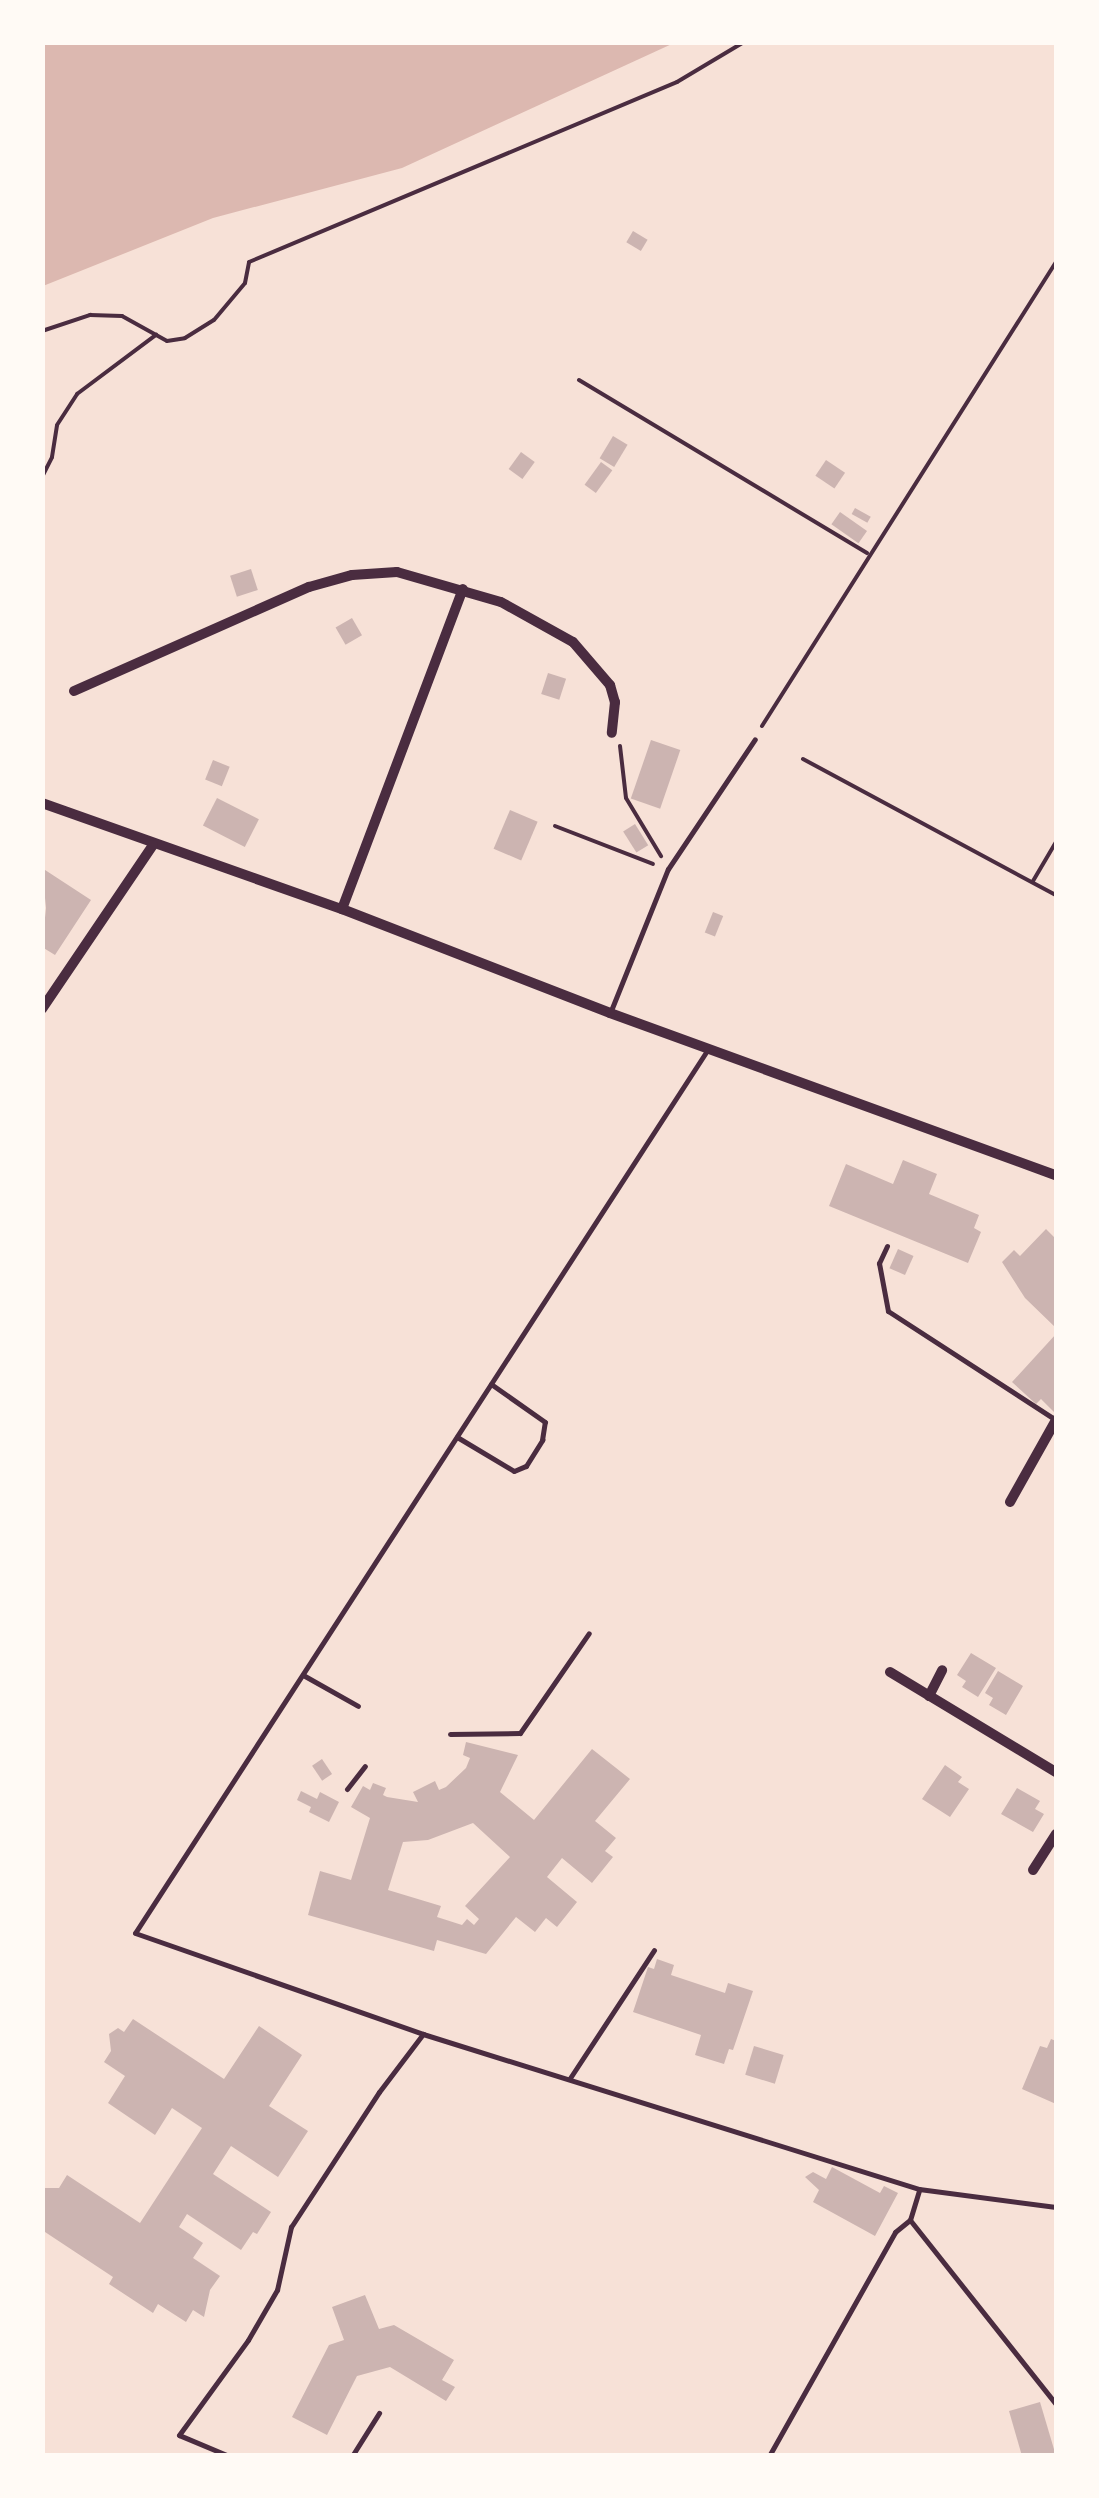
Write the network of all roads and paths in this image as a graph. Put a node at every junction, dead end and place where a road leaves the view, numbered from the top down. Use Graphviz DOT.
graph roads {
  1 [pos="744,42"];
  2 [pos="1056,262"];
  3 [pos="42,332"];
  4 [pos="156,334"];
  5 [pos="580,380"];
  6 [pos="42,477"];
  7 [pos="868,554"];
  8 [pos="463,588"];
  9 [pos="74,691"];
  10 [pos="612,733"];
  11 [pos="755,739"];
  12 [pos="804,759"];
  13 [pos="42,803"];
  14 [pos="554,826"];
  15 [pos="1056,842"];
  16 [pos="153,846"];
  17 [pos="668,869"];
  18 [pos="1032,883"];
  19 [pos="1056,895"];
  20 [pos="342,909"];
  21 [pos="42,985"];
  22 [pos="54,992"];
  23 [pos="42,1008"];
  24 [pos="610,1013"];
  25 [pos="709,1047"];
  26 [pos="1056,1175"];
  27 [pos="887,1246"];
  28 [pos="491,1384"];
  29 [pos="1056,1420"];
  30 [pos="457,1436"];
  31 [pos="1010,1502"];
  32 [pos="589,1633"];
  33 [pos="942,1670"];
  34 [pos="890,1672"];
  35 [pos="303,1675"];
  36 [pos="929,1696"];
  37 [pos="358,1706"];
  38 [pos="450,1734"];
  39 [pos="365,1766"];
  40 [pos="1056,1772"];
  41 [pos="347,1789"];
  42 [pos="1056,1834"];
  43 [pos="1033,1870"];
  44 [pos="654,1950"];
  45 [pos="424,2034"];
  46 [pos="570,2078"];
  47 [pos="919,2190"];
  48 [pos="1056,2207"];
  49 [pos="910,2220"];
  50 [pos="1056,2404"];
  51 [pos="378,2413"];
  52 [pos="229,2456"];
  53 [pos="352,2456"];
  54 [pos="769,2456"];
  1 -- 4 [label="path"];
  2 -- 7 [label="path"];
  3 -- 4 [label="path"];
  4 -- 6 [label="path"];
  5 -- 7 [label="path"];
  7 -- 11 [label="path"];
  8 -- 9 [label="street"];
  8 -- 10 [label="street"];
  8 -- 20 [label="street"];
  10 -- 17 [label="path"];
  11 -- 17 [label="lane"];
  12 -- 18 [label="path"];
  13 -- 16 [label="street"];
  14 -- 17 [label="path"];
  15 -- 18 [label="path"];
  16 -- 20 [label="street"];
  16 -- 22 [label="street"];
  17 -- 24 [label="lane"];
  18 -- 19 [label="path"];
  20 -- 24 [label="street"];
  21 -- 22 [label="street"];
  22 -- 23 [label="street"];
  24 -- 25 [label="street"];
  25 -- 26 [label="street"];
  25 -- 28 [label="lane"];
  27 -- 29 [label="lane"];
  28 -- 30 [label="lane"];
  28 -- 30 [label="lane"];
  29 -- 31 [label="street"];
  30 -- 35 [label="lane"];
  32 -- 38 [label="lane"];
  33 -- 36 [label="street"];
  34 -- 36 [label="street"];
  35 -- 37 [label="lane"];
  35 -- 45 [label="lane"];
  36 -- 40 [label="street"];
  39 -- 41 [label="lane"];
  42 -- 43 [label="street"];
  44 -- 46 [label="lane"];
  45 -- 46 [label="lane"];
  45 -- 52 [label="lane"];
  46 -- 47 [label="lane"];
  47 -- 48 [label="lane"];
  47 -- 49 [label="lane"];
  49 -- 50 [label="lane"];
  49 -- 54 [label="lane"];
  51 -- 53 [label="lane"];
}
